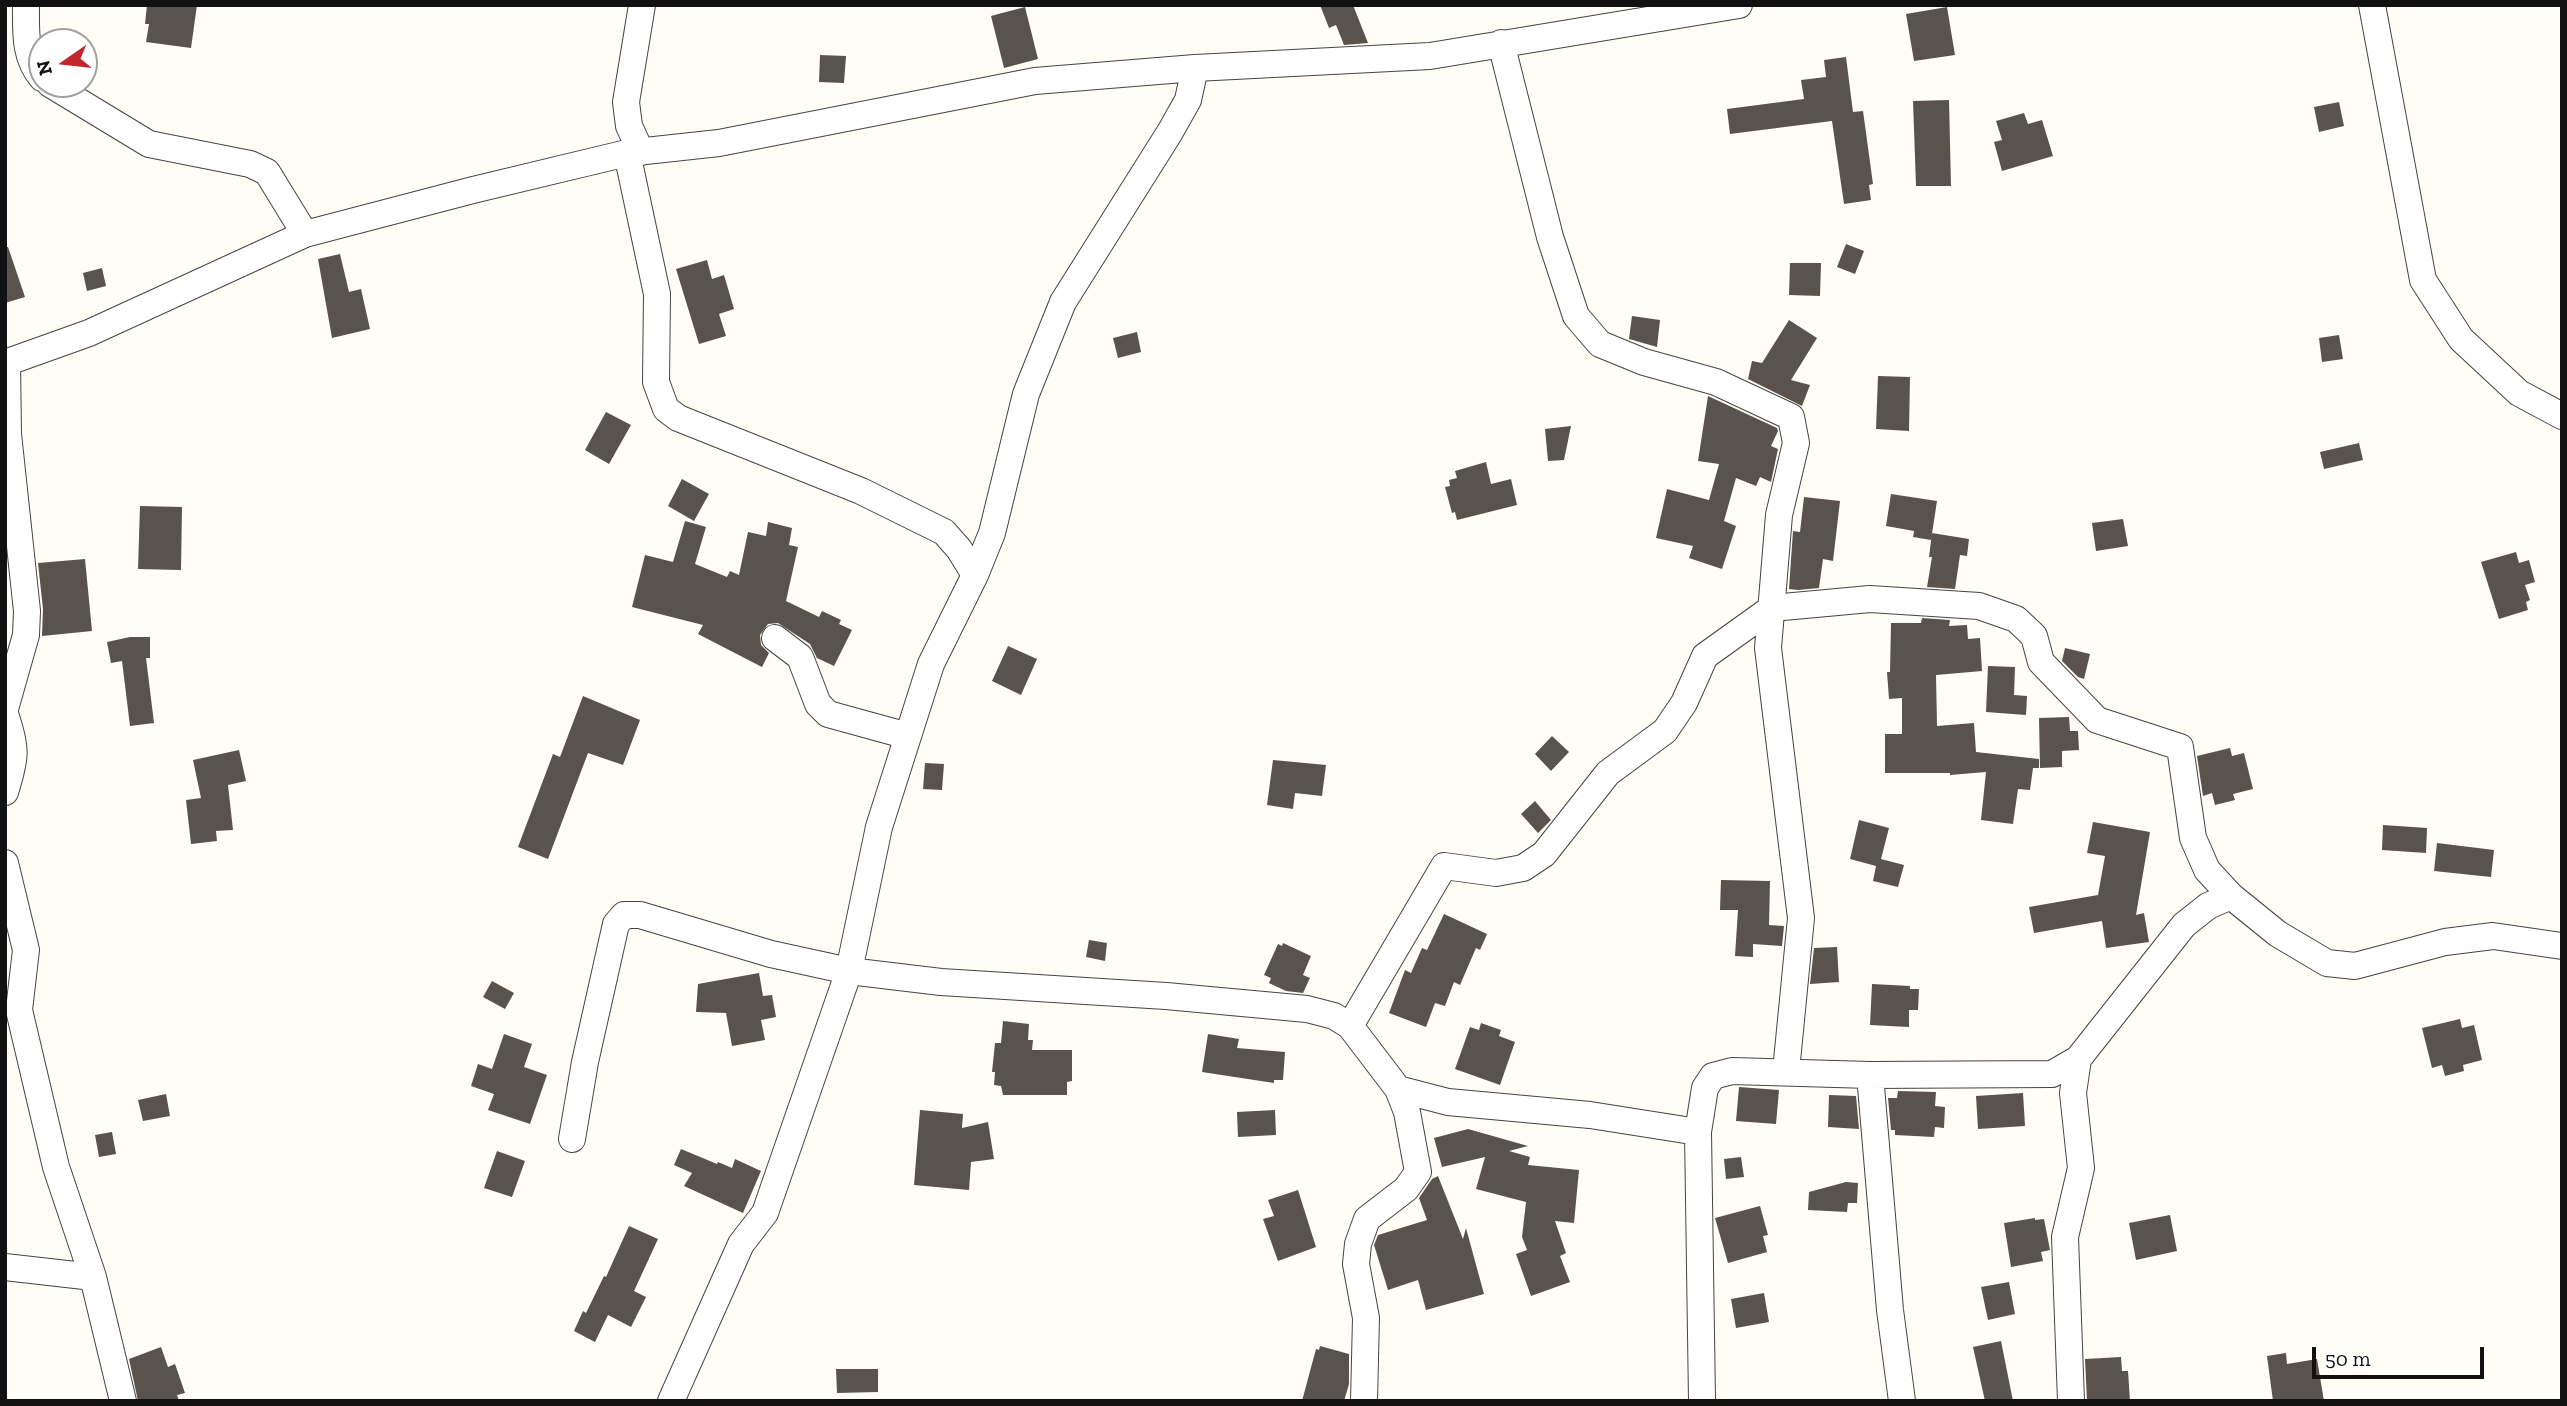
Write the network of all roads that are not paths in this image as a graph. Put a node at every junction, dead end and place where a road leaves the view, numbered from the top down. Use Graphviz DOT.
graph roads {
  1 [pos="26,5"];
  2 [pos="642,5"];
  3 [pos="1739,5"];
  4 [pos="2372,5"];
  5 [pos="1501,43"];
  6 [pos="28,55"];
  7 [pos="1195,68"];
  8 [pos="73,98"];
  9 [pos="634,153"];
  10 [pos="305,234"];
  11 [pos="6,363"];
  12 [pos="2562,416"];
  13 [pos="975,575"];
  14 [pos="1772,608"];
  15 [pos="775,638"];
  16 [pos="5,712"];
  17 [pos="908,736"];
  18 [pos="5,792"];
  19 [pos="5,863"];
  20 [pos="2231,896"];
  21 [pos="2562,946"];
  22 [pos="849,971"];
  23 [pos="1350,1026"];
  24 [pos="2077,1059"];
  25 [pos="1786,1071"];
  26 [pos="1870,1075"];
  27 [pos="1398,1089"];
  28 [pos="1698,1132"];
  29 [pos="572,1139"];
  30 [pos="5,1267"];
  31 [pos="93,1277"];
  32 [pos="123,1401"];
  33 [pos="671,1401"];
  34 [pos="1364,1401"];
  35 [pos="1702,1401"];
  36 [pos="1902,1401"];
  37 [pos="2071,1401"];
  1 -- 6 [label="street"];
  2 -- 9 [label="street"];
  3 -- 5 [label="street"];
  4 -- 12 [label="street"];
  5 -- 7 [label="street"];
  5 -- 14 [label="street"];
  7 -- 9 [label="street"];
  7 -- 13 [label="street"];
  8 -- 10 [label="street"];
  9 -- 10 [label="street"];
  9 -- 13 [label="street"];
  10 -- 11 [label="street"];
  11 -- 16 [label="street"];
  13 -- 17 [label="street"];
  14 -- 20 [label="street"];
  14 -- 23 [label="street"];
  14 -- 25 [label="street"];
  15 -- 17 [label="street"];
  16 -- 18 [label="street"];
  17 -- 22 [label="street"];
  19 -- 31 [label="street"];
  20 -- 21 [label="street"];
  20 -- 24 [label="street"];
  22 -- 23 [label="street"];
  22 -- 29 [label="street"];
  22 -- 33 [label="street"];
  23 -- 27 [label="street"];
  24 -- 26 [label="street"];
  24 -- 37 [label="street"];
  25 -- 26 [label="street"];
  25 -- 28 [label="street"];
  26 -- 36 [label="street"];
  27 -- 28 [label="street"];
  27 -- 34 [label="street"];
  28 -- 35 [label="street"];
  30 -- 31 [label="street"];
  31 -- 32 [label="street"];
}
